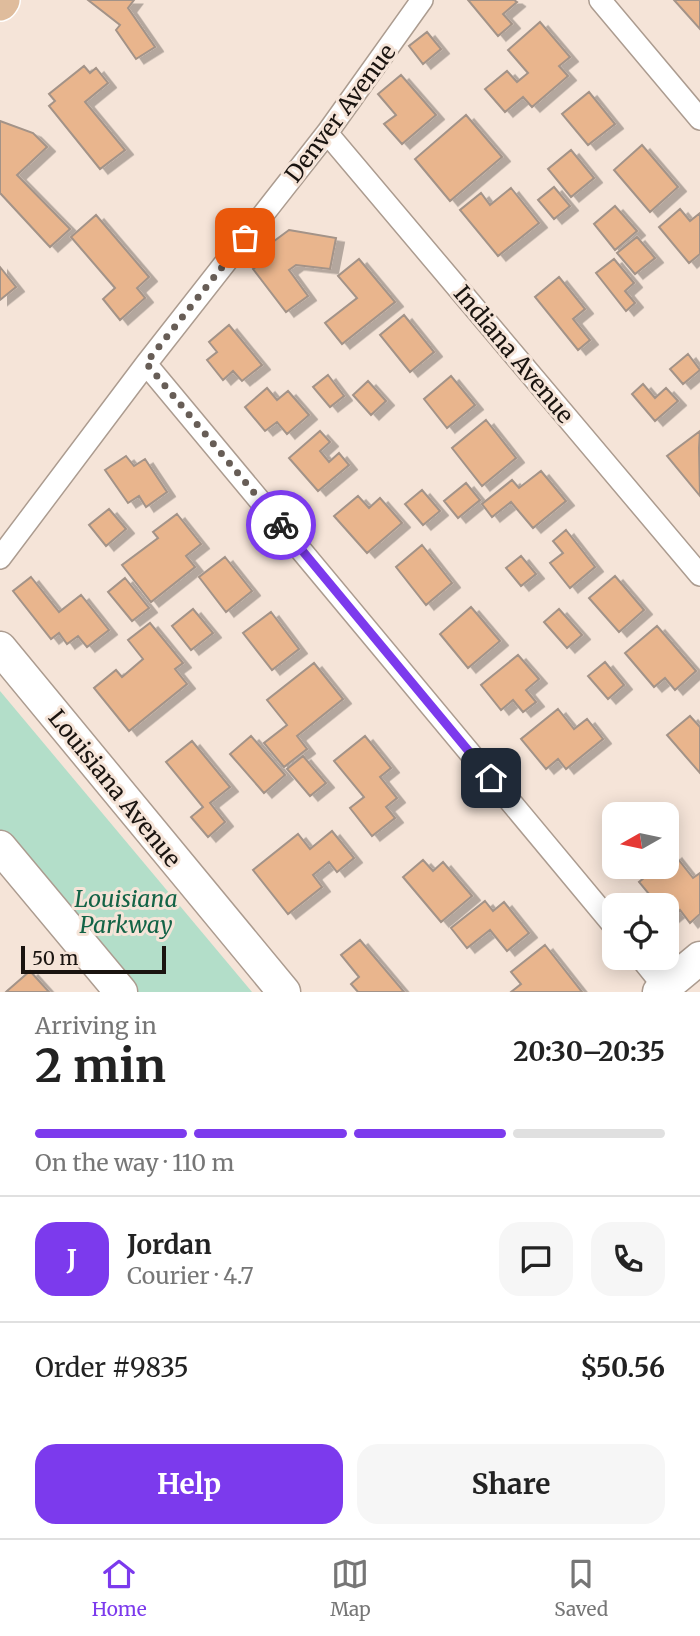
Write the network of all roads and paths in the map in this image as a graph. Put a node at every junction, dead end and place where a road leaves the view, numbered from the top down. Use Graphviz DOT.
graph roads {
  1 [pos="422,0"];
  2 [pos="600,0"];
  3 [pos="700,119"];
  4 [pos="327,133"];
  5 [pos="146,363"];
  6 [pos="0,558"];
  7 [pos="700,575"];
  8 [pos="0,648"];
  9 [pos="0,848"];
  10 [pos="602,912"];
  11 [pos="700,958"];
  12 [pos="649,970"];
  13 [pos="662,990"];
  14 [pos="121,992"];
  15 [pos="284,992"];
  1 -- 4 [label="street, Denver Avenue"];
  2 -- 3 [label="street"];
  4 -- 5 [label="street, Denver Avenue"];
  4 -- 7 [label="street, Indiana Avenue"];
  5 -- 6 [label="street, Denver Avenue"];
  5 -- 10 [label="street"];
  8 -- 15 [label="main road, Louisiana Avenue"];
  9 -- 14 [label="main road"];
  11 -- 13 [label="main road"];
  12 -- 13 [label="street"];
}
